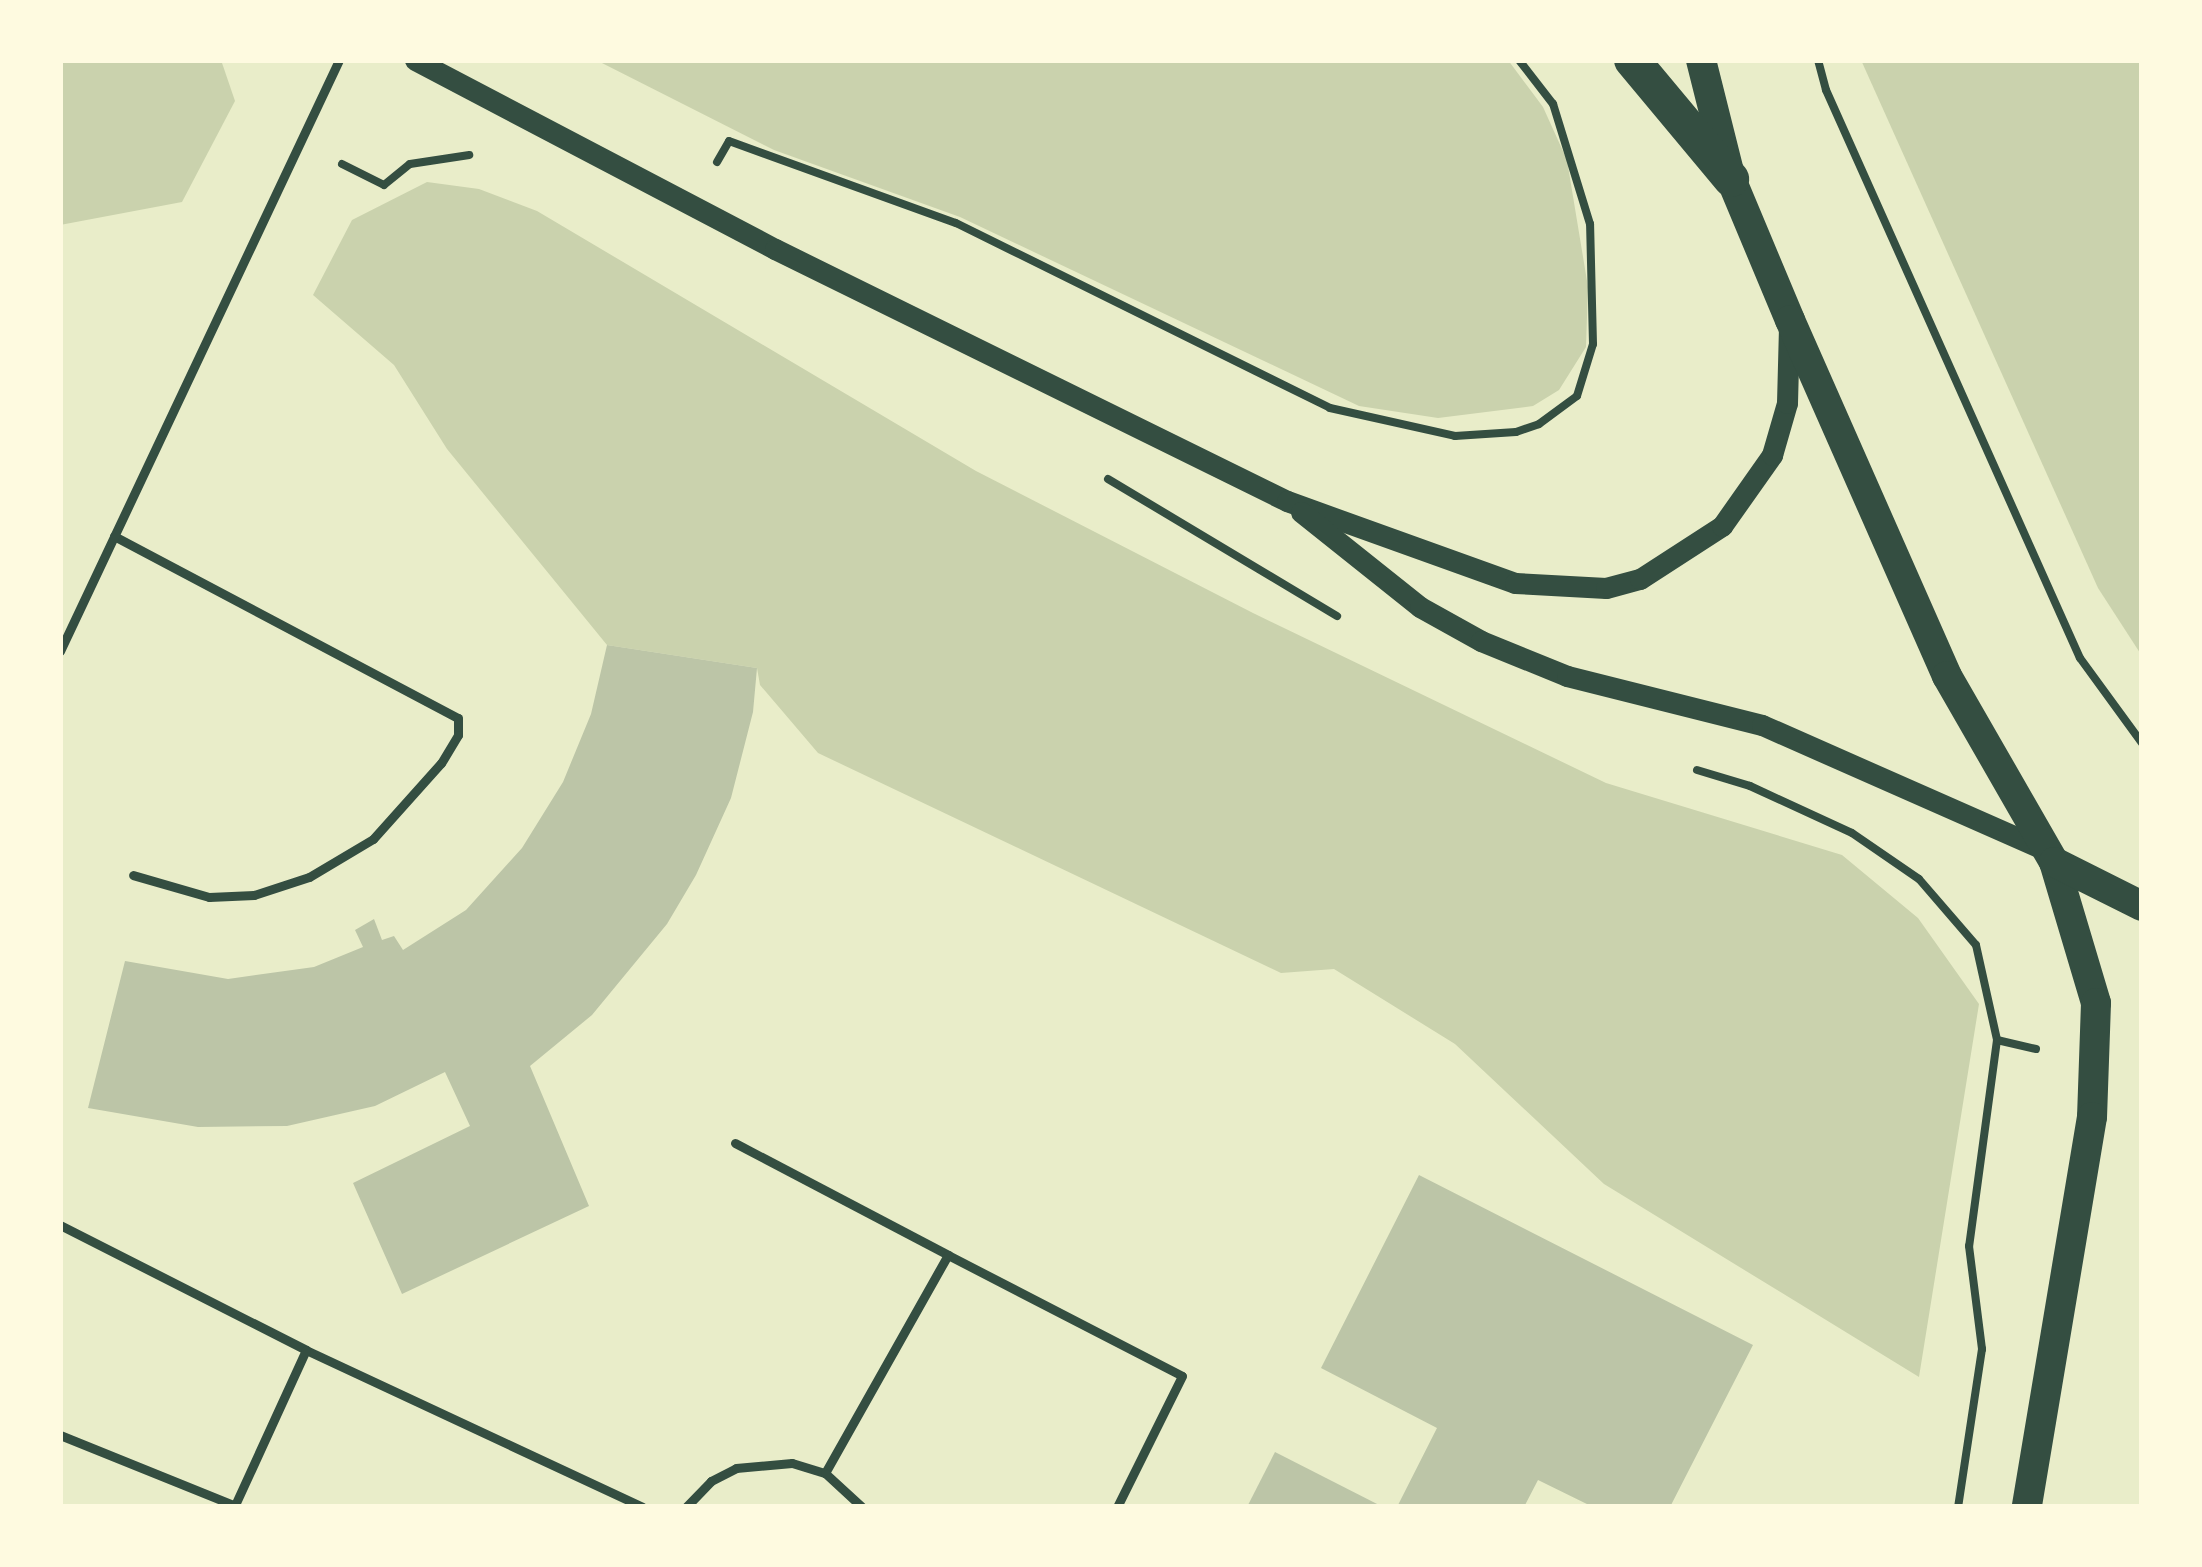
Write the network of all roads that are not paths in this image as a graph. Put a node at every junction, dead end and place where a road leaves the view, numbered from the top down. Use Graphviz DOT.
graph roads {
  1 [pos="339,60"];
  2 [pos="415,60"];
  3 [pos="1632,60"];
  4 [pos="1701,60"];
  5 [pos="1731,179"];
  6 [pos="1790,320"];
  7 [pos="1287,501"];
  8 [pos="114,536"];
  9 [pos="60,650"];
  10 [pos="2052,857"];
  11 [pos="133,875"];
  12 [pos="2142,906"];
  13 [pos="735,1143"];
  14 [pos="60,1226"];
  15 [pos="948,1255"];
  16 [pos="306,1350"];
  17 [pos="60,1435"];
  18 [pos="825,1474"];
  19 [pos="237,1506"];
  20 [pos="642,1507"];
  21 [pos="686,1507"];
  22 [pos="862,1507"];
  23 [pos="1117,1507"];
  24 [pos="2027,1507"];
  1 -- 8 [label="lane"];
  2 -- 7 [label="street"];
  3 -- 5 [label="highway"];
  4 -- 5 [label="main road"];
  5 -- 6 [label="main road"];
  6 -- 7 [label="street"];
  6 -- 10 [label="main road"];
  7 -- 10 [label="street"];
  8 -- 9 [label="lane"];
  8 -- 11 [label="lane"];
  10 -- 12 [label="main road"];
  10 -- 24 [label="main road"];
  13 -- 15 [label="lane"];
  14 -- 16 [label="lane"];
  15 -- 18 [label="lane"];
  15 -- 23 [label="lane"];
  16 -- 19 [label="lane"];
  16 -- 20 [label="lane"];
  17 -- 19 [label="lane"];
  18 -- 21 [label="lane"];
  18 -- 22 [label="lane"];
}
